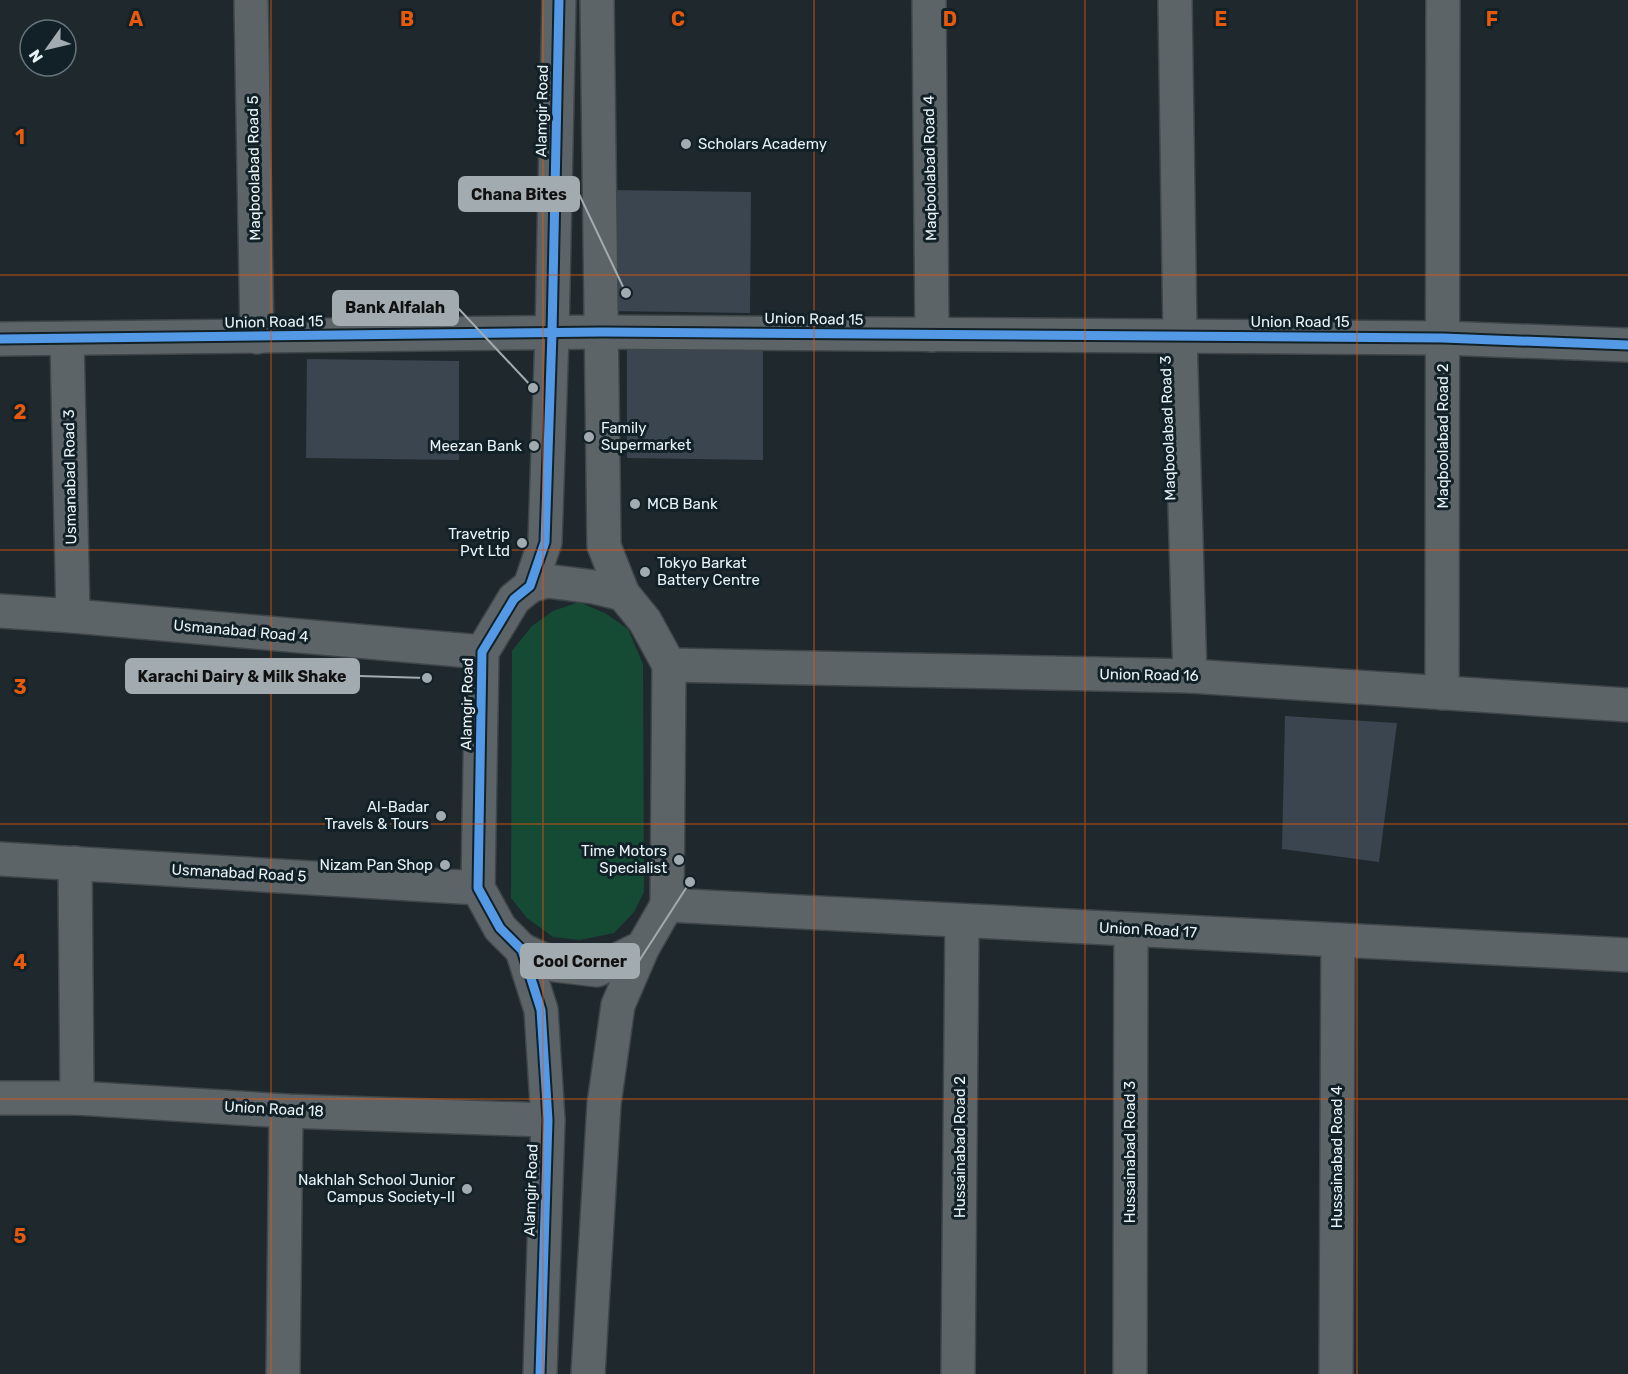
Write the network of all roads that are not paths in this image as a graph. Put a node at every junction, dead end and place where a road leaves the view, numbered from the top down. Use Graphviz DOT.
graph roads {
  1 [pos="251,0"];
  2 [pos="559,0"];
  3 [pos="597,0"];
  4 [pos="928,0"];
  5 [pos="1176,0"];
  6 [pos="1443,0"];
  7 [pos="602,332"];
  8 [pos="552,333"];
  9 [pos="932,335"];
  10 [pos="1180,336"];
  11 [pos="257,337"];
  12 [pos="1443,338"];
  13 [pos="0,339"];
  14 [pos="67,339"];
  15 [pos="1628,345"];
  16 [pos="530,586"];
  17 [pos="623,594"];
  18 [pos="0,612"];
  19 [pos="73,616"];
  20 [pos="482,652"];
  21 [pos="669,666"];
  22 [pos="1191,676"];
  23 [pos="1442,693"];
  24 [pos="1628,705"];
  25 [pos="0,859"];
  26 [pos="75,863"];
  27 [pos="478,888"];
  28 [pos="667,905"];
  29 [pos="962,921"];
  30 [pos="1131,930"];
  31 [pos="1338,940"];
  32 [pos="643,947"];
  33 [pos="522,950"];
  34 [pos="1628,955"];
  35 [pos="0,1098"];
  36 [pos="77,1098"];
  37 [pos="286,1111"];
  38 [pos="548,1120"];
  39 [pos="283,1374"];
  40 [pos="540,1374"];
  41 [pos="588,1374"];
  42 [pos="958,1374"];
  43 [pos="1130,1374"];
  44 [pos="1336,1374"];
  1 -- 11 [label="street, Maqboolabad Road 5"];
  2 -- 8 [label="street, Alamgir Road"];
  3 -- 7 [label="street"];
  4 -- 9 [label="street, Maqboolabad Road 4"];
  5 -- 10 [label="street, Maqboolabad Road 3"];
  6 -- 12 [label="street, Maqboolabad Road 2"];
  7 -- 8 [label="street, Union Road 15"];
  7 -- 9 [label="street, Union Road 15"];
  7 -- 17 [label="street"];
  8 -- 11 [label="street, Union Road 15"];
  8 -- 16 [label="street, Alamgir Road"];
  9 -- 10 [label="street, Union Road 15"];
  10 -- 12 [label="street, Union Road 15"];
  10 -- 22 [label="street, Maqboolabad Road 3"];
  11 -- 14 [label="street, Union Road 15"];
  12 -- 15 [label="street, Union Road 15"];
  12 -- 23 [label="street, Maqboolabad Road 2"];
  13 -- 14 [label="street, Union Road 15"];
  14 -- 19 [label="street, Usmanabad Road 3"];
  16 -- 17 [label="street"];
  16 -- 20 [label="street, Alamgir Road"];
  17 -- 21 [label="street"];
  18 -- 19 [label="street, Usmanabad Road 4"];
  19 -- 20 [label="street, Usmanabad Road 4"];
  20 -- 27 [label="street, Alamgir Road"];
  21 -- 22 [label="street, Union Road 16"];
  21 -- 28 [label="street"];
  22 -- 23 [label="street, Union Road 16"];
  23 -- 24 [label="street, Union Road 16"];
  25 -- 26 [label="street, Usmanabad Road 5"];
  26 -- 27 [label="street, Usmanabad Road 5"];
  26 -- 36 [label="street"];
  27 -- 33 [label="street, Alamgir Road"];
  28 -- 29 [label="street, Union Road 17"];
  28 -- 32 [label="street"];
  29 -- 30 [label="street, Union Road 17"];
  29 -- 42 [label="street, Hussainabad Road 2"];
  30 -- 31 [label="street, Union Road 17"];
  30 -- 43 [label="street, Hussainabad Road 3"];
  31 -- 34 [label="street, Union Road 17"];
  31 -- 44 [label="street, Hussainabad Road 4"];
  32 -- 33 [label="street"];
  32 -- 41 [label="street"];
  33 -- 38 [label="street, Alamgir Road"];
  35 -- 36 [label="street, Union Road 18"];
  36 -- 37 [label="street, Union Road 18"];
  37 -- 38 [label="street, Union Road 18"];
  37 -- 39 [label="street"];
  38 -- 40 [label="street, Alamgir Road"];
}
